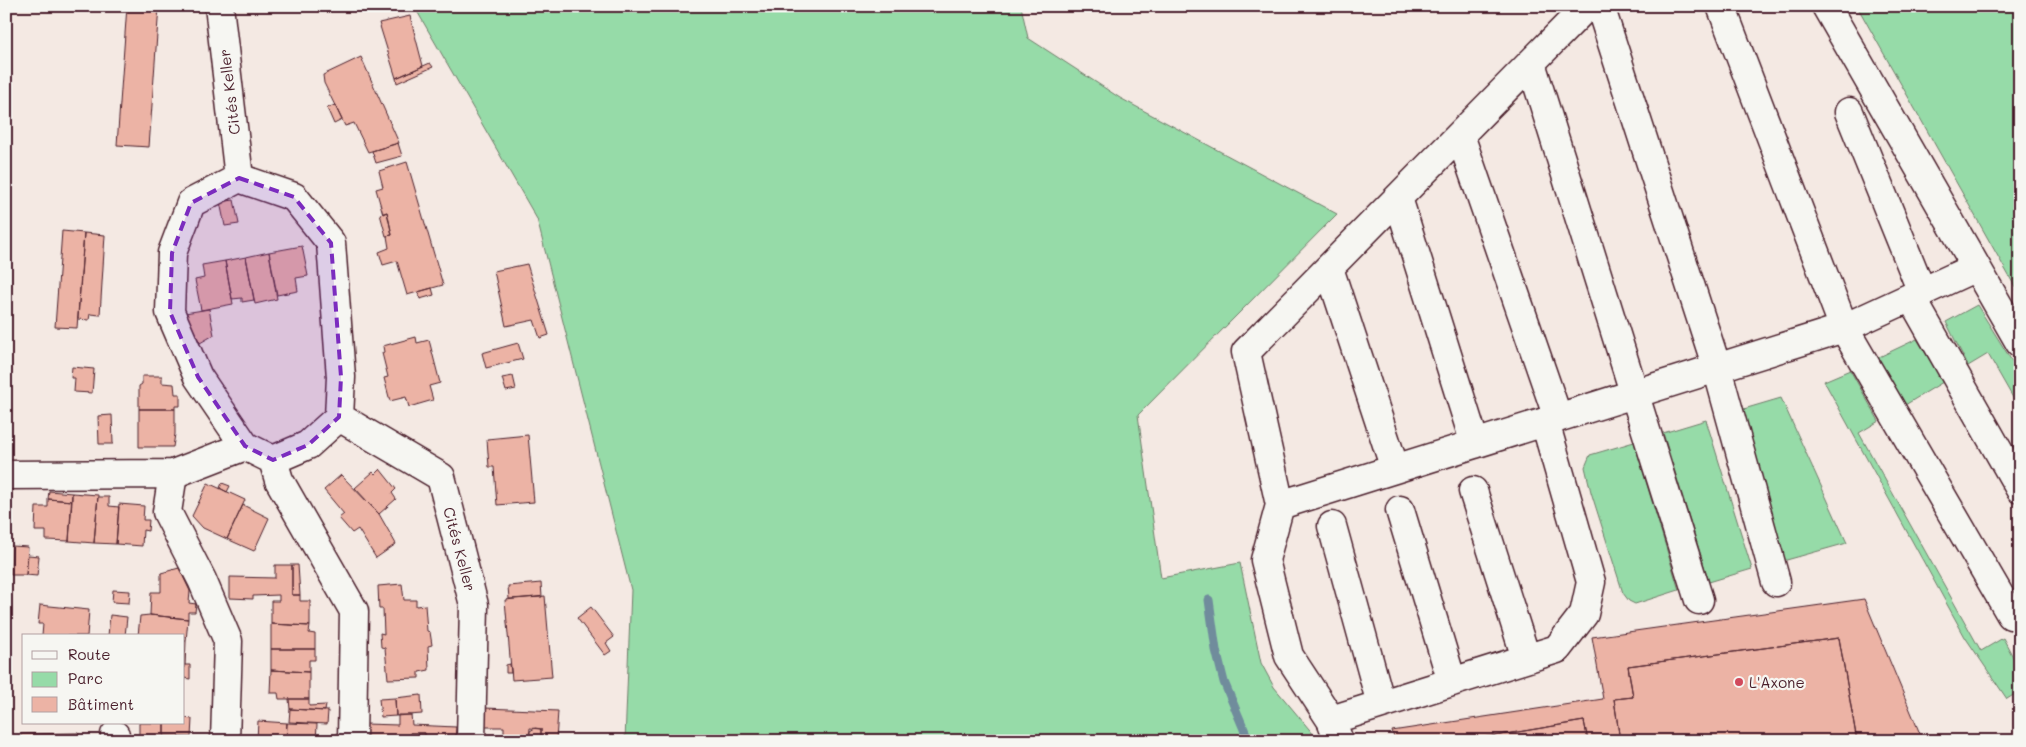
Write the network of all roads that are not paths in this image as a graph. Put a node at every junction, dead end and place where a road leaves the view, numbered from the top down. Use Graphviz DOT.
graph roads {
  1 [pos="218,6"];
  2 [pos="1587,6"];
  3 [pos="1600,6"];
  4 [pos="1721,6"];
  5 [pos="1826,6"];
  6 [pos="1531,63"];
  7 [pos="1849,112"];
  8 [pos="1460,135"];
  9 [pos="239,178"];
  10 [pos="1398,198"];
  11 [pos="1976,267"];
  12 [pos="1328,268"];
  13 [pos="1916,294"];
  14 [pos="1844,328"];
  15 [pos="2020,343"];
  16 [pos="1717,368"];
  17 [pos="1636,393"];
  18 [pos="339,417"];
  19 [pos="1551,420"];
  20 [pos="1475,444"];
  21 [pos="245,446"];
  22 [pos="273,460"];
  23 [pos="1394,469"];
  24 [pos="173,474"];
  25 [pos="6,475"];
  26 [pos="2020,489"];
  27 [pos="1473,491"];
  28 [pos="1280,506"];
  29 [pos="1400,510"];
  30 [pos="1332,526"];
  31 [pos="1776,582"];
  32 [pos="1700,600"];
  33 [pos="2020,610"];
  34 [pos="1526,658"];
  35 [pos="1452,682"];
  36 [pos="1381,704"];
  37 [pos="1335,730"];
  38 [pos="226,741"];
  39 [pos="352,741"];
  40 [pos="471,741"];
  1 -- 9 [label="street, Cités Keller"];
  2 -- 6 [label="street"];
  3 -- 16 [label="street"];
  4 -- 14 [label="street"];
  5 -- 11 [label="street"];
  6 -- 8 [label="street"];
  6 -- 17 [label="street"];
  7 -- 13 [label="street"];
  8 -- 10 [label="street"];
  8 -- 19 [label="street"];
  9 -- 18 [label="street"];
  9 -- 21 [label="street"];
  10 -- 12 [label="street"];
  10 -- 20 [label="street"];
  11 -- 13 [label="street"];
  11 -- 15 [label="street"];
  12 -- 23 [label="street"];
  12 -- 28 [label="street"];
  13 -- 14 [label="street"];
  13 -- 26 [label="street"];
  14 -- 16 [label="street"];
  14 -- 33 [label="street"];
  16 -- 17 [label="street"];
  16 -- 31 [label="street"];
  17 -- 19 [label="street"];
  17 -- 32 [label="street"];
  18 -- 22 [label="street"];
  18 -- 40 [label="street, Cités Keller"];
  19 -- 20 [label="street"];
  19 -- 34 [label="street"];
  20 -- 23 [label="street"];
  21 -- 22 [label="street"];
  21 -- 24 [label="street"];
  22 -- 39 [label="street"];
  23 -- 28 [label="street"];
  24 -- 25 [label="street"];
  24 -- 38 [label="street"];
  27 -- 34 [label="street"];
  28 -- 37 [label="street"];
  29 -- 35 [label="street"];
  30 -- 36 [label="street"];
  34 -- 35 [label="street"];
  35 -- 36 [label="street"];
  36 -- 37 [label="street"];
}
